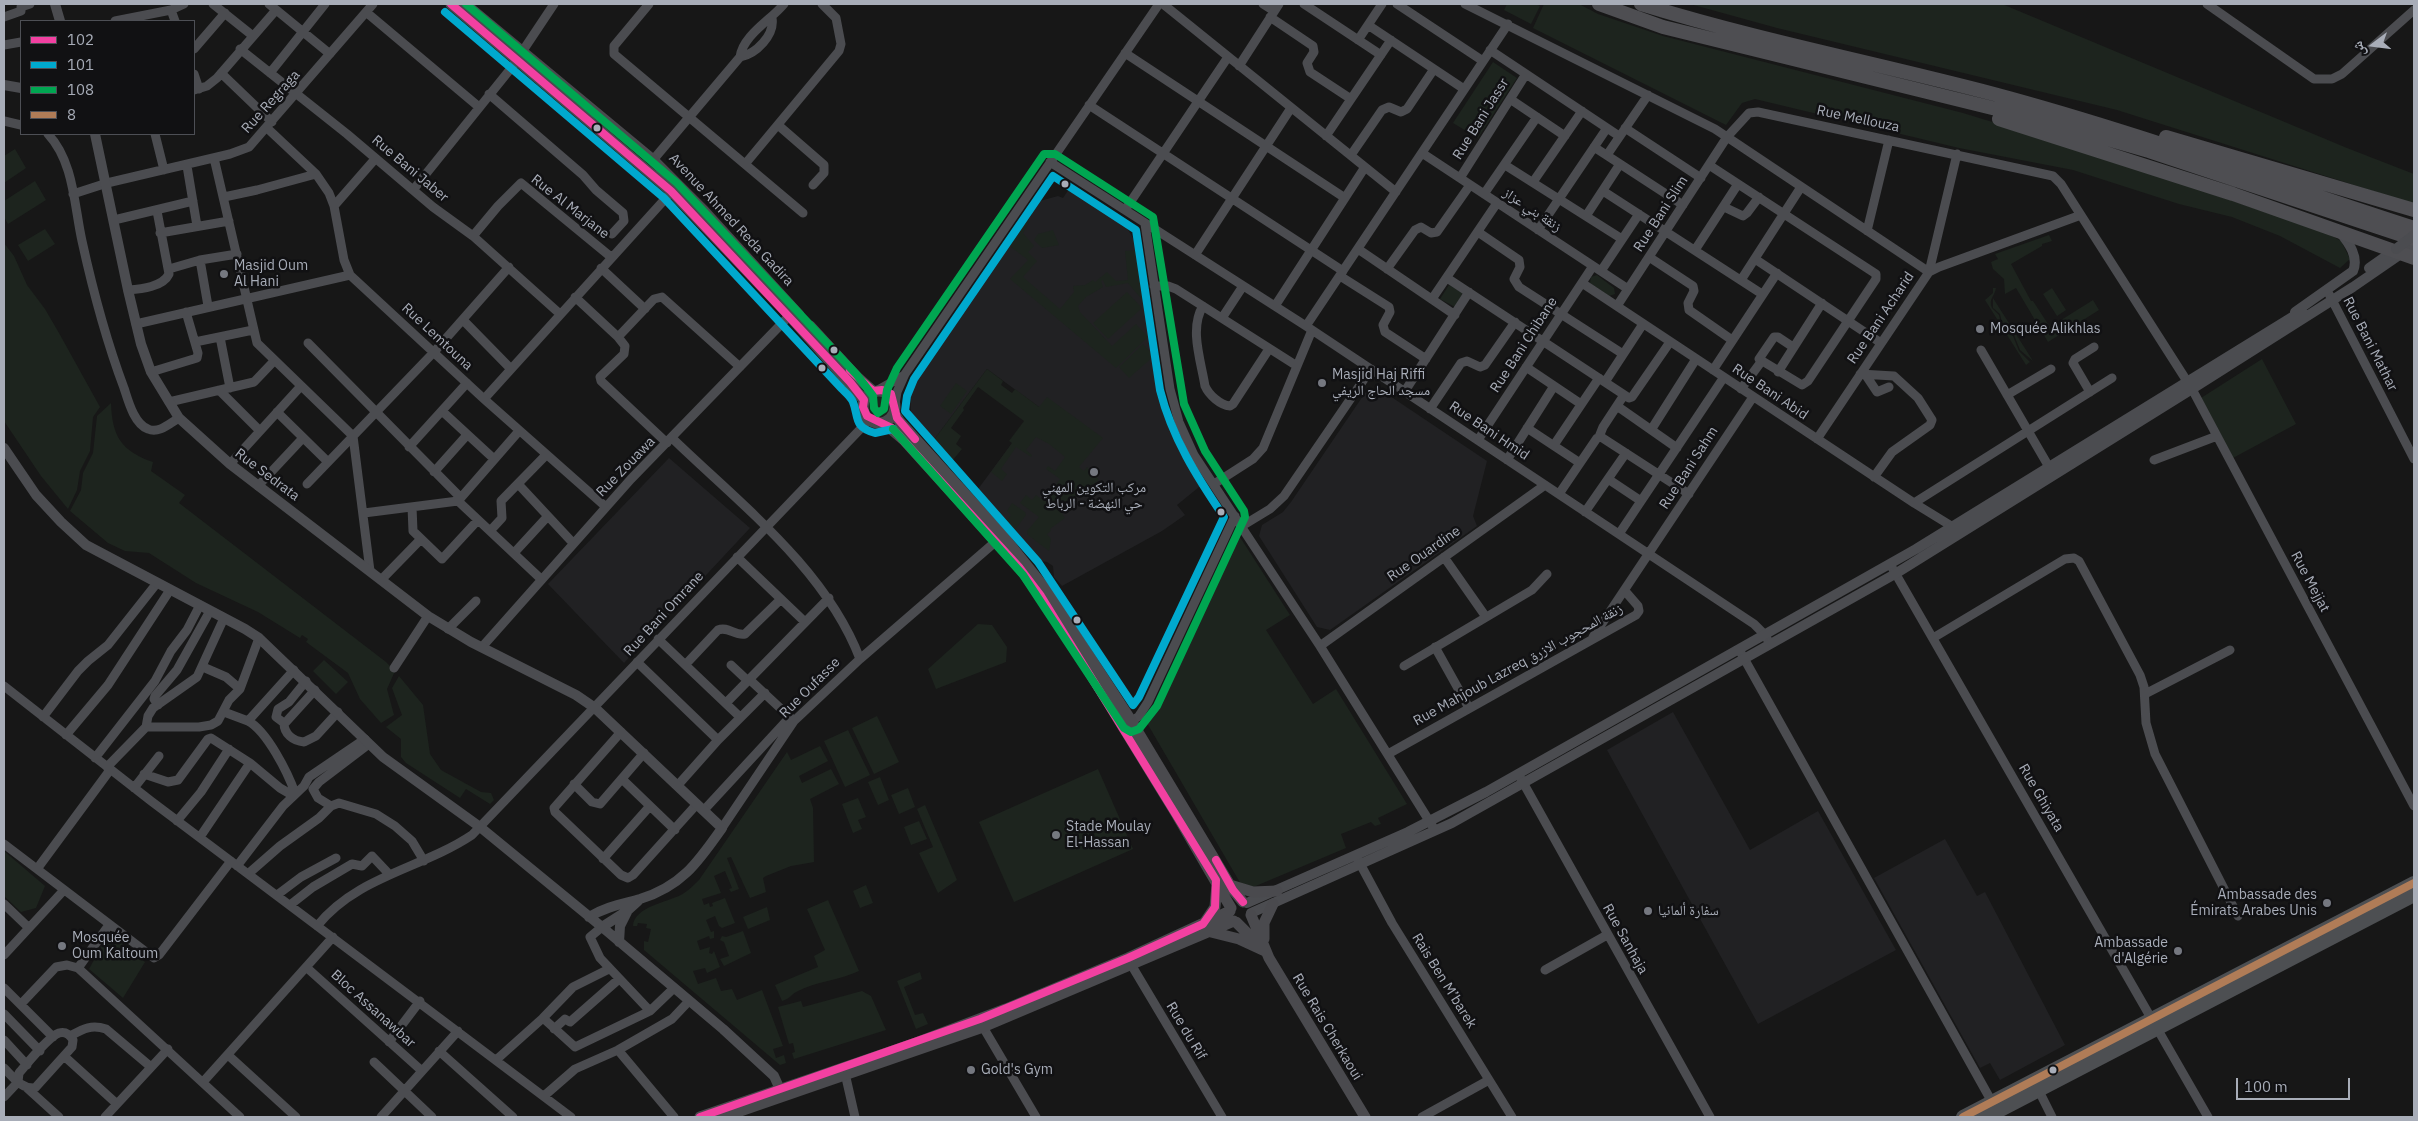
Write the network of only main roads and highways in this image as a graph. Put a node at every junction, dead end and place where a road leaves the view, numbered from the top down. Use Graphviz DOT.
graph roads {
  1 [pos="451,4"];
  2 [pos="465,4"];
  3 [pos="1599,4"];
  4 [pos="1641,4"];
  5 [pos="519,55"];
  6 [pos="1899,86"];
  7 [pos="2097,124"];
  8 [pos="675,187"];
  9 [pos="2414,210"];
  10 [pos="2414,228"];
  11 [pos="2414,239"];
  12 [pos="2402,253"];
  13 [pos="793,313"];
  14 [pos="875,391"];
  15 [pos="864,400"];
  16 [pos="895,409"];
  17 [pos="884,423"];
  18 [pos="999,538"];
  19 [pos="1128,725"];
  20 [pos="1216,880"];
  21 [pos="2414,883"];
  22 [pos="1230,885"];
  23 [pos="1277,891"];
  24 [pos="2414,895"];
  25 [pos="1273,904"];
  26 [pos="1248,908"];
  27 [pos="1233,916"];
  28 [pos="1207,928"];
  29 [pos="1265,951"];
  30 [pos="1130,962"];
  31 [pos="2155,1024"];
  32 [pos="844,1072"];
  33 [pos="782,1093"];
  34 [pos="700,1117"];
  35 [pos="723,1117"];
  36 [pos="1365,1117"];
  37 [pos="1963,1117"];
  38 [pos="1987,1117"];
  1 -- 5 [label="main road, Avenue Ahmed Reda Gadira"];
  2 -- 5 [label="main road, Avenue Ahmed Reda Gadira"];
  3 -- 6 [label="highway"];
  4 -- 7 [label="highway"];
  5 -- 8 [label="main road, Avenue Ahmed Reda Gadira"];
  5 -- 8 [label="main road, Avenue Ahmed Reda Gadira"];
  6 -- 11 [label="highway"];
  6 -- 12 [label="highway"];
  7 -- 9 [label="highway"];
  7 -- 10 [label="highway"];
  8 -- 13 [label="main road, Avenue Ahmed Reda Gadira"];
  13 -- 14 [label="main road, Avenue Ahmed Reda Gadira"];
  13 -- 15 [label="main road, Avenue Ahmed Reda Gadira"];
  14 -- 15 [label="main road"];
  14 -- 16 [label="main road"];
  15 -- 17 [label="main road"];
  16 -- 17 [label="main road"];
  16 -- 18 [label="main road"];
  17 -- 18 [label="main road"];
  18 -- 19 [label="main road"];
  19 -- 20 [label="main road"];
  19 -- 22 [label="main road"];
  20 -- 27 [label="main road"];
  20 -- 28 [label="main road"];
  21 -- 31 [label="main road"];
  22 -- 23 [label="main road"];
  22 -- 26 [label="main road"];
  24 -- 31 [label="main road"];
  25 -- 29 [label="main road"];
  26 -- 27 [label="main road"];
  26 -- 27 [label="main road"];
  26 -- 29 [label="main road"];
  27 -- 28 [label="main road"];
  27 -- 29 [label="main road"];
  28 -- 29 [label="main road"];
  28 -- 30 [label="main road"];
  29 -- 36 [label="main road, Rue Rais Cherkaoui"];
  30 -- 32 [label="main road"];
  30 -- 32 [label="main road"];
  31 -- 37 [label="main road"];
  31 -- 38 [label="main road"];
  32 -- 33 [label="main road"];
  33 -- 34 [label="main road"];
  33 -- 35 [label="main road"];
}
